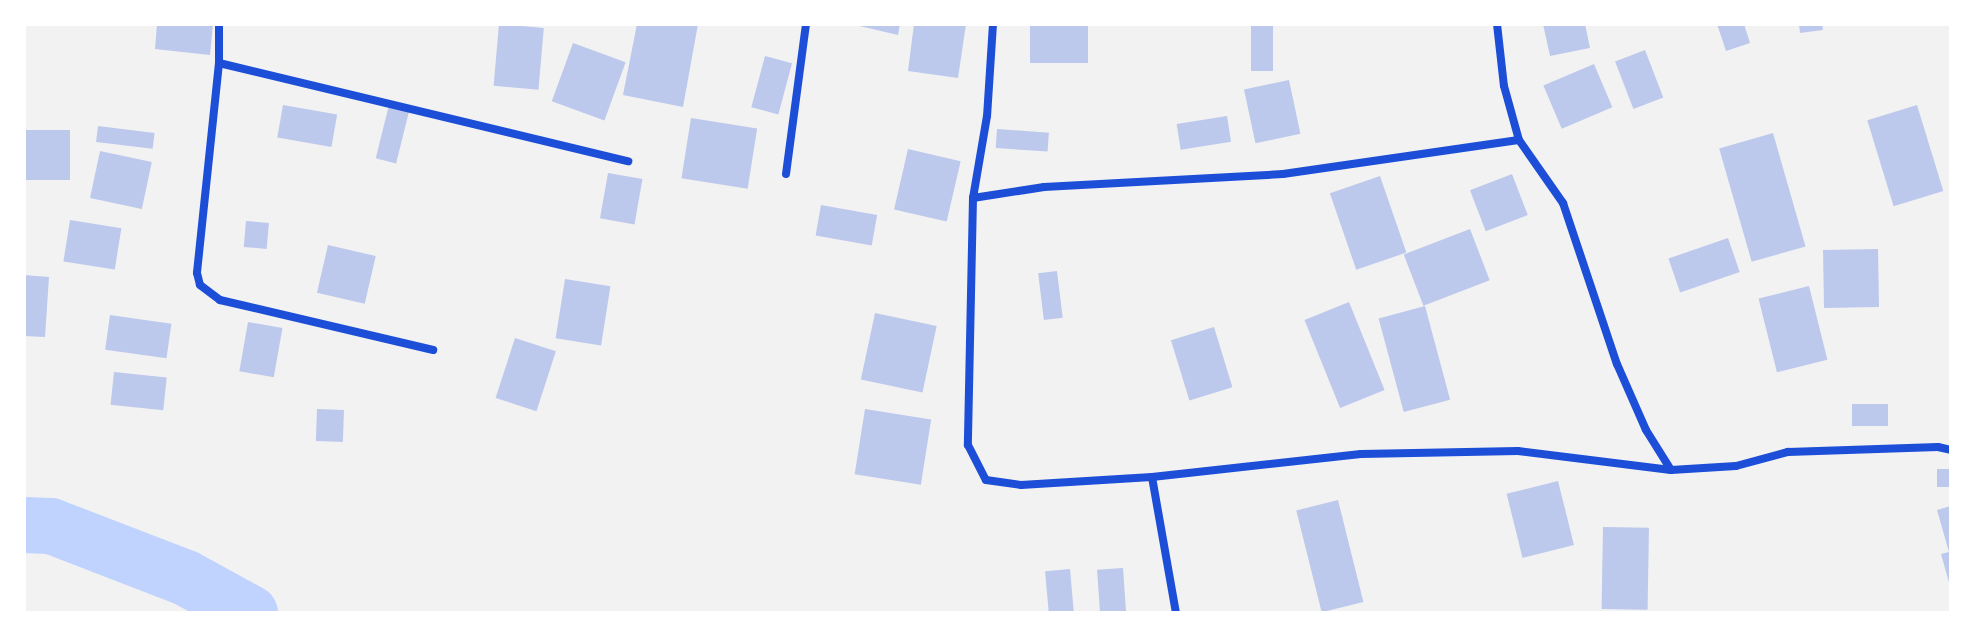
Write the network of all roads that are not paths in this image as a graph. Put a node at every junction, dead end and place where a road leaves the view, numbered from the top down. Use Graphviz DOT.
graph roads {
  1 [pos="219,24"];
  2 [pos="806,24"];
  3 [pos="993,24"];
  4 [pos="1497,24"];
  5 [pos="219,63"];
  6 [pos="1519,140"];
  7 [pos="628,161"];
  8 [pos="786,174"];
  9 [pos="973,198"];
  10 [pos="433,350"];
  11 [pos="1951,450"];
  12 [pos="1671,470"];
  13 [pos="1152,477"];
  14 [pos="1176,613"];
  1 -- 5 [label="street"];
  2 -- 8 [label="street"];
  3 -- 9 [label="street"];
  4 -- 6 [label="street"];
  5 -- 7 [label="street"];
  5 -- 10 [label="street"];
  6 -- 9 [label="street"];
  6 -- 12 [label="street"];
  9 -- 13 [label="street"];
  11 -- 12 [label="street"];
  12 -- 13 [label="street"];
  13 -- 14 [label="street"];
}
